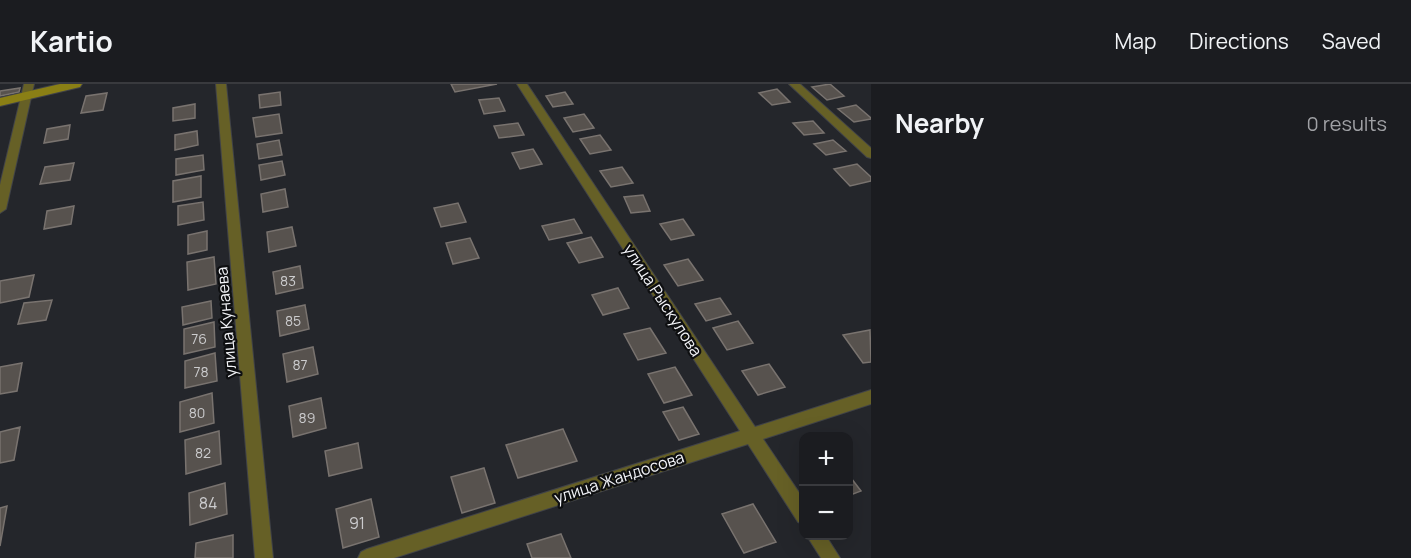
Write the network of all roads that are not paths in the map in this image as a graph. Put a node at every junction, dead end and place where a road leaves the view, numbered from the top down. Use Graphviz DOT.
graph roads {
  1 [pos="76,84"];
  2 [pos="221,84"];
  3 [pos="522,84"];
  4 [pos="794,84"];
  5 [pos="27,90"];
  6 [pos="0,102"];
  7 [pos="871,154"];
  8 [pos="0,209"];
  9 [pos="871,397"];
  10 [pos="750,434"];
  11 [pos="799,508"];
  12 [pos="819,540"];
  13 [pos="264,558"];
  14 [pos="367,558"];
  15 [pos="831,558"];
  1 -- 5 [label="street"];
  2 -- 13 [label="street, улица Кунаева"];
  3 -- 10 [label="street, улица Рыскулова"];
  4 -- 7 [label="street"];
  5 -- 6 [label="street"];
  5 -- 8 [label="street"];
  9 -- 10 [label="street, улица Жандосова"];
  10 -- 11 [label="street, улица Рыскулова"];
  10 -- 14 [label="street, улица Жандосова"];
  12 -- 15 [label="street"];
}
